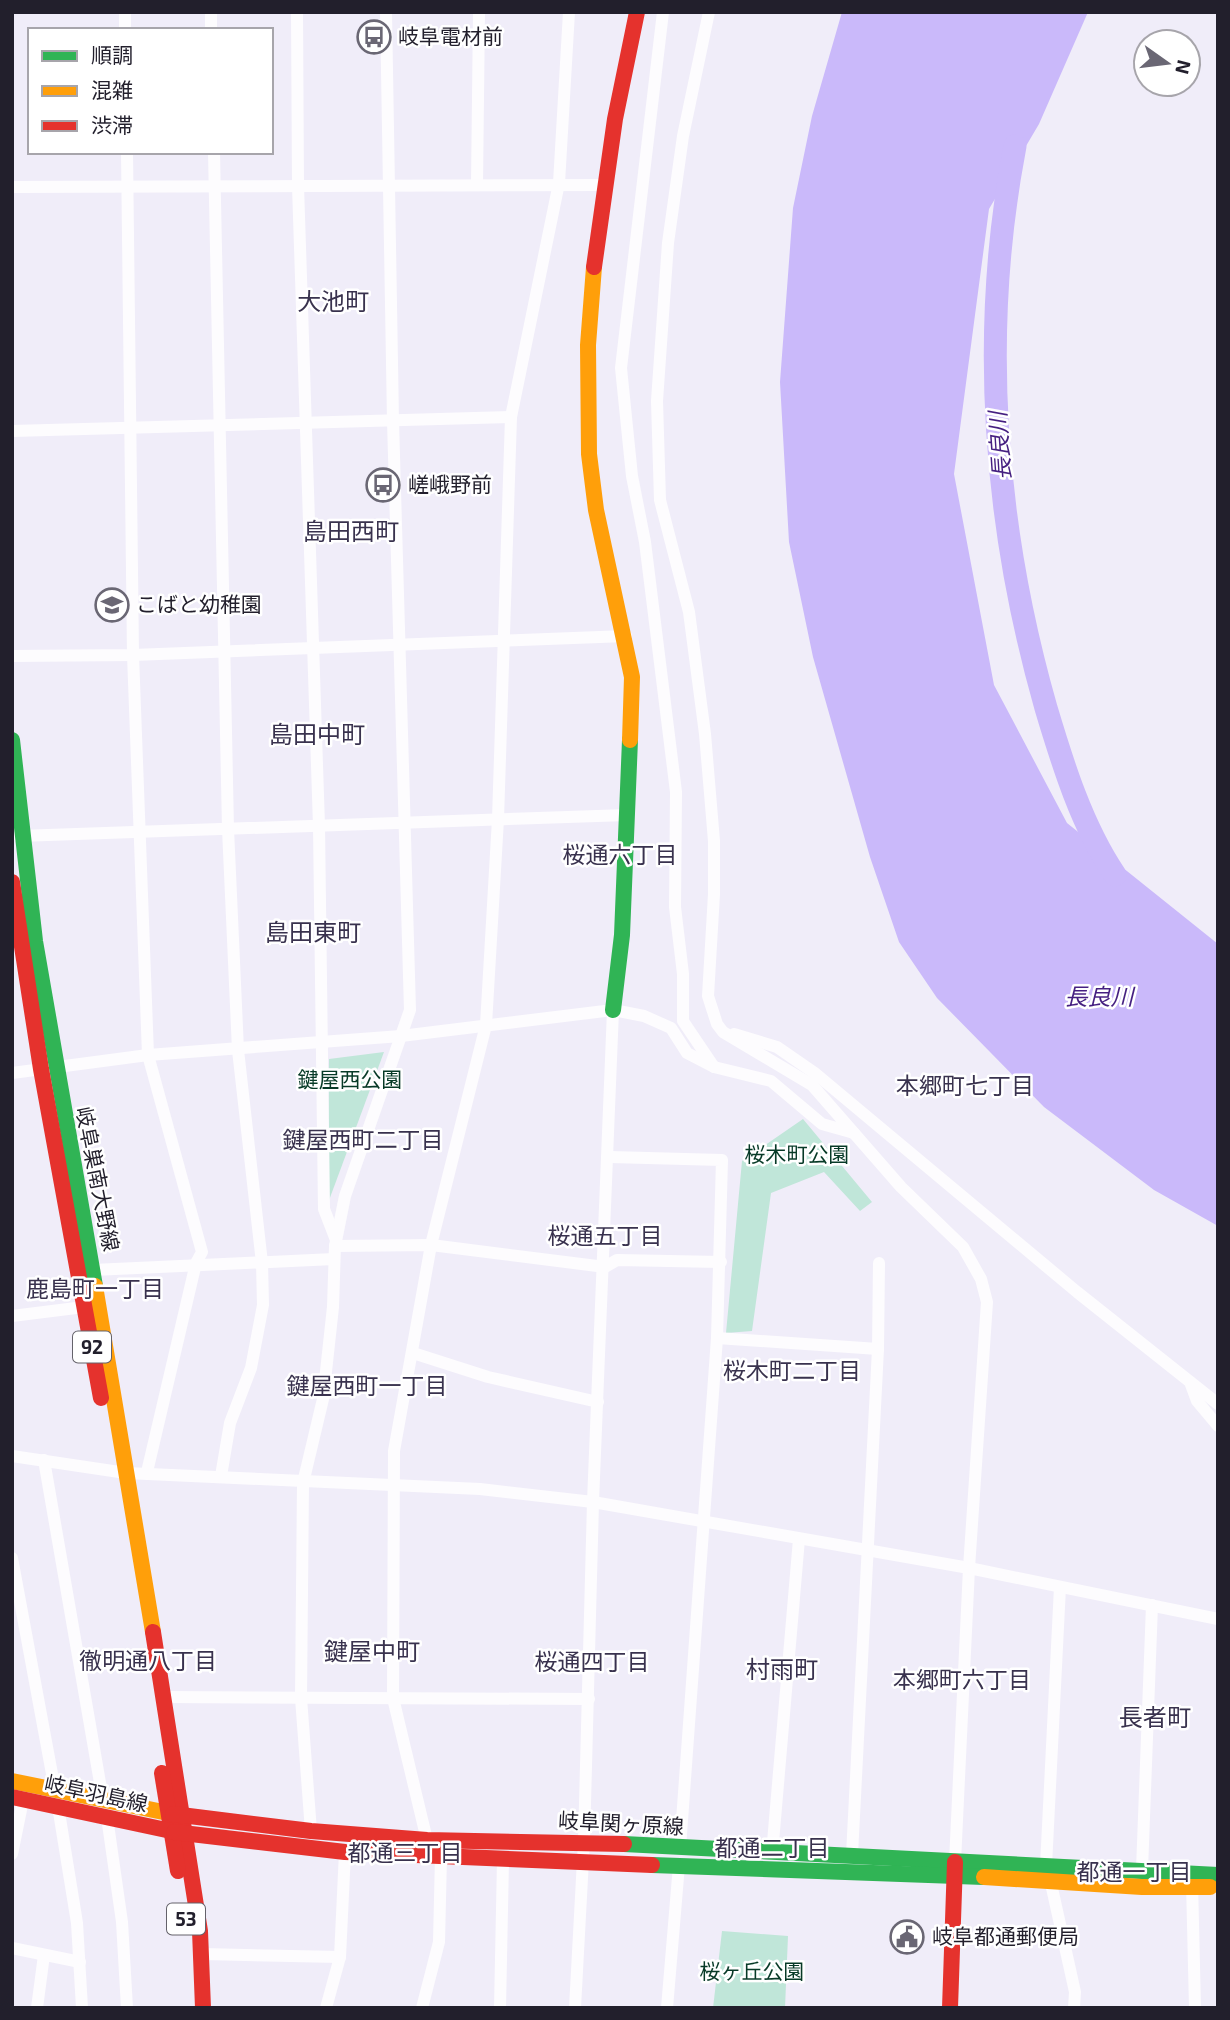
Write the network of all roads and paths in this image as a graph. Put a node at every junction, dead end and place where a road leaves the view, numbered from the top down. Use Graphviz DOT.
graph roads {
  1 [pos="297,12"];
  2 [pos="386,12"];
  3 [pos="479,12"];
  4 [pos="569,12"];
  5 [pos="637,12"];
  6 [pos="663,12"];
  7 [pos="709,12"];
  8 [pos="127,154"];
  9 [pos="214,154"];
  10 [pos="559,183"];
  11 [pos="214,184"];
  12 [pos="477,184"];
  13 [pos="391,185"];
  14 [pos="606,185"];
  15 [pos="298,186"];
  16 [pos="12,187"];
  17 [pos="128,187"];
  18 [pos="511,417"];
  19 [pos="393,421"];
  20 [pos="305,424"];
  21 [pos="219,426"];
  22 [pos="131,429"];
  23 [pos="12,431"];
  24 [pos="626,636"];
  25 [pos="502,641"];
  26 [pos="400,644"];
  27 [pos="312,648"];
  28 [pos="223,651"];
  29 [pos="133,654"];
  30 [pos="12,656"];
  31 [pos="12,740"];
  32 [pos="626,815"];
  33 [pos="498,819"];
  34 [pos="406,822"];
  35 [pos="319,825"];
  36 [pos="228,829"];
  37 [pos="142,831"];
  38 [pos="19,836"];
  39 [pos="12,882"];
  40 [pos="613,1010"];
  41 [pos="486,1025"];
  42 [pos="723,1032"];
  43 [pos="401,1036"];
  44 [pos="321,1041"];
  45 [pos="238,1050"];
  46 [pos="148,1055"];
  47 [pos="713,1067"];
  48 [pos="48,1068"];
  49 [pos="12,1073"];
  50 [pos="855,1133"];
  51 [pos="610,1157"];
  52 [pos="430,1245"];
  53 [pos="335,1248"];
  54 [pos="721,1262"];
  55 [pos="197,1263"];
  56 [pos="262,1263"];
  57 [pos="879,1263"];
  58 [pos="605,1267"];
  59 [pos="93,1270"];
  60 [pos="84,1307"];
  61 [pos="12,1316"];
  62 [pos="717,1338"];
  63 [pos="878,1349"];
  64 [pos="413,1353"];
  65 [pos="1189,1382"];
  66 [pos="598,1402"];
  67 [pos="1218,1404"];
  68 [pos="1218,1426"];
  69 [pos="12,1456"];
  70 [pos="44,1460"];
  71 [pos="120,1471"];
  72 [pos="147,1472"];
  73 [pos="221,1476"];
  74 [pos="303,1483"];
  75 [pos="393,1484"];
  76 [pos="593,1502"];
  77 [pos="704,1523"];
  78 [pos="799,1539"];
  79 [pos="866,1550"];
  80 [pos="12,1558"];
  81 [pos="969,1569"];
  82 [pos="1060,1587"];
  83 [pos="1152,1605"];
  84 [pos="1218,1619"];
  85 [pos="163,1696"];
  86 [pos="301,1698"];
  87 [pos="393,1698"];
  88 [pos="589,1699"];
  89 [pos="12,1781"];
  90 [pos="55,1790"];
  91 [pos="18,1799"];
  92 [pos="103,1800"];
  93 [pos="58,1807"];
  94 [pos="175,1814"];
  95 [pos="107,1817"];
  96 [pos="311,1830"];
  97 [pos="178,1832"];
  98 [pos="427,1840"];
  99 [pos="584,1841"];
  100 [pos="680,1847"];
  101 [pos="345,1852"];
  102 [pos="12,1854"];
  103 [pos="772,1854"];
  104 [pos="441,1856"];
  105 [pos="852,1856"];
  106 [pos="503,1860"];
  107 [pos="583,1862"];
  108 [pos="678,1866"];
  109 [pos="955,1869"];
  110 [pos="1142,1870"];
  111 [pos="1048,1873"];
  112 [pos="1218,1875"];
  113 [pos="1192,1880"];
  114 [pos="1218,1888"];
  115 [pos="12,1948"];
  116 [pos="202,1954"];
  117 [pos="44,1955"];
  118 [pos="340,1957"];
  119 [pos="80,1962"];
  120 [pos="37,2008"];
  121 [pos="82,2008"];
  122 [pos="127,2008"];
  123 [pos="193,2008"];
  124 [pos="203,2008"];
  125 [pos="326,2008"];
  126 [pos="422,2008"];
  127 [pos="500,2008"];
  128 [pos="575,2008"];
  129 [pos="667,2008"];
  130 [pos="950,2008"];
  131 [pos="1074,2008"];
  132 [pos="1195,2008"];
  1 -- 15 [label="street"];
  2 -- 13 [label="street"];
  3 -- 12 [label="street"];
  4 -- 10 [label="street"];
  5 -- 14 [label="main road"];
  6 -- 47 [label="street"];
  7 -- 42 [label="street"];
  8 -- 17 [label="street"];
  9 -- 11 [label="street"];
  10 -- 12 [label="street"];
  10 -- 14 [label="street"];
  10 -- 18 [label="street"];
  11 -- 15 [label="street"];
  11 -- 17 [label="street"];
  11 -- 21 [label="street"];
  12 -- 13 [label="street"];
  13 -- 15 [label="street"];
  13 -- 19 [label="street"];
  14 -- 24 [label="main road"];
  15 -- 20 [label="street"];
  16 -- 17 [label="street"];
  17 -- 22 [label="street"];
  18 -- 19 [label="street"];
  18 -- 25 [label="street"];
  19 -- 20 [label="street"];
  19 -- 26 [label="street"];
  20 -- 21 [label="street"];
  20 -- 27 [label="street"];
  21 -- 22 [label="street"];
  21 -- 28 [label="street"];
  22 -- 23 [label="street"];
  22 -- 29 [label="street"];
  24 -- 25 [label="street"];
  24 -- 32 [label="main road"];
  25 -- 26 [label="street"];
  25 -- 33 [label="street"];
  26 -- 27 [label="street"];
  26 -- 34 [label="street"];
  27 -- 28 [label="street"];
  27 -- 35 [label="street"];
  28 -- 29 [label="street"];
  28 -- 36 [label="street"];
  29 -- 30 [label="street"];
  29 -- 37 [label="street"];
  31 -- 38 [label="main road, 岐阜巣南大野線 / 92"];
  32 -- 33 [label="street"];
  32 -- 40 [label="main road"];
  33 -- 34 [label="street"];
  33 -- 41 [label="street"];
  34 -- 35 [label="street"];
  34 -- 43 [label="street"];
  35 -- 36 [label="street"];
  35 -- 44 [label="street"];
  36 -- 37 [label="street"];
  36 -- 45 [label="street"];
  37 -- 38 [label="street"];
  37 -- 46 [label="street"];
  38 -- 48 [label="main road, 岐阜巣南大野線 / 92"];
  39 -- 48 [label="main road, 岐阜巣南大野線 / 92"];
  40 -- 41 [label="street"];
  40 -- 47 [label="street"];
  40 -- 51 [label="street"];
  41 -- 43 [label="street"];
  41 -- 52 [label="street"];
  42 -- 50 [label="street"];
  42 -- 65 [label="street"];
  43 -- 44 [label="street"];
  43 -- 53 [label="street"];
  44 -- 45 [label="street"];
  44 -- 53 [label="street"];
  45 -- 46 [label="street"];
  45 -- 56 [label="street"];
  46 -- 48 [label="street"];
  46 -- 55 [label="street"];
  47 -- 50 [label="street"];
  48 -- 49 [label="street"];
  48 -- 59 [label="main road, 岐阜巣南大野線 / 92"];
  48 -- 60 [label="main road, 岐阜巣南大野線 / 92"];
  50 -- 81 [label="street"];
  51 -- 54 [label="street"];
  51 -- 58 [label="street"];
  52 -- 53 [label="street"];
  52 -- 58 [label="street"];
  52 -- 64 [label="street"];
  53 -- 56 [label="street"];
  53 -- 74 [label="street"];
  54 -- 58 [label="street"];
  54 -- 62 [label="street"];
  55 -- 56 [label="street"];
  55 -- 59 [label="street"];
  55 -- 72 [label="street"];
  56 -- 73 [label="street"];
  57 -- 63 [label="street"];
  58 -- 66 [label="street"];
  59 -- 71 [label="main road, 岐阜巣南大野線 / 92"];
  60 -- 61 [label="street"];
  60 -- 71 [label="main road, 岐阜巣南大野線 / 92"];
  62 -- 63 [label="street"];
  62 -- 77 [label="street"];
  63 -- 79 [label="street"];
  64 -- 66 [label="street"];
  64 -- 75 [label="street"];
  65 -- 67 [label="street"];
  65 -- 68 [label="street"];
  66 -- 76 [label="street"];
  69 -- 70 [label="street"];
  70 -- 71 [label="street"];
  70 -- 92 [label="street"];
  71 -- 72 [label="street"];
  71 -- 85 [label="main road, 岐阜巣南大野線 / 92"];
  71 -- 94 [label="main road, 岐阜巣南大野線 / 92"];
  72 -- 73 [label="street"];
  73 -- 74 [label="street"];
  74 -- 75 [label="street"];
  74 -- 86 [label="street"];
  75 -- 76 [label="street"];
  75 -- 87 [label="street"];
  76 -- 77 [label="street"];
  76 -- 88 [label="street"];
  77 -- 78 [label="street"];
  77 -- 100 [label="street"];
  78 -- 79 [label="street"];
  78 -- 103 [label="street"];
  79 -- 81 [label="street"];
  79 -- 105 [label="street"];
  80 -- 90 [label="street"];
  81 -- 82 [label="street"];
  81 -- 109 [label="street"];
  82 -- 83 [label="street"];
  82 -- 111 [label="street"];
  83 -- 84 [label="street"];
  83 -- 110 [label="street"];
  85 -- 86 [label="street"];
  85 -- 94 [label="main road, 岐阜巣南大野線 / 92"];
  86 -- 87 [label="street"];
  86 -- 96 [label="street"];
  87 -- 88 [label="street"];
  87 -- 98 [label="street"];
  88 -- 99 [label="street"];
  89 -- 90 [label="main road, 岐阜羽島線"];
  90 -- 92 [label="main road, 岐阜羽島線"];
  91 -- 93 [label="main road, 岐阜羽島線"];
  91 -- 102 [label="street"];
  92 -- 94 [label="main road, 岐阜羽島線"];
  93 -- 95 [label="main road, 岐阜羽島線"];
  93 -- 119 [label="street"];
  94 -- 96 [label="main road, 岐阜関ヶ原線"];
  94 -- 97 [label="main road, 53"];
  95 -- 97 [label="main road, 岐阜羽島線"];
  95 -- 122 [label="street"];
  96 -- 98 [label="main road, 岐阜関ヶ原線"];
  97 -- 101 [label="main road, 岐阜関ヶ原線"];
  97 -- 116 [label="main road, 53"];
  97 -- 123 [label="main road, 53"];
  98 -- 99 [label="main road, 岐阜関ヶ原線"];
  99 -- 100 [label="main road, 岐阜関ヶ原線"];
  99 -- 107 [label="street"];
  100 -- 103 [label="main road, 岐阜関ヶ原線"];
  101 -- 104 [label="main road, 岐阜関ヶ原線"];
  101 -- 118 [label="street"];
  103 -- 105 [label="main road, 岐阜関ヶ原線"];
  104 -- 106 [label="main road, 岐阜関ヶ原線"];
  104 -- 126 [label="street"];
  105 -- 109 [label="main road, 岐阜関ヶ原線"];
  106 -- 107 [label="main road, 岐阜関ヶ原線"];
  106 -- 127 [label="street"];
  107 -- 108 [label="main road, 岐阜関ヶ原線"];
  107 -- 128 [label="street"];
  108 -- 109 [label="main road, 岐阜関ヶ原線"];
  108 -- 129 [label="street"];
  109 -- 111 [label="main road, 岐阜関ヶ原線"];
  109 -- 130 [label="main road"];
  110 -- 111 [label="main road, 岐阜関ヶ原線"];
  110 -- 113 [label="main road, 岐阜関ヶ原線"];
  111 -- 113 [label="main road, 岐阜関ヶ原線"];
  111 -- 131 [label="street"];
  112 -- 113 [label="main road, 岐阜関ヶ原線"];
  113 -- 114 [label="main road, 岐阜関ヶ原線"];
  113 -- 132 [label="street"];
  115 -- 117 [label="street"];
  116 -- 118 [label="street"];
  116 -- 124 [label="main road, 53"];
  117 -- 119 [label="street"];
  117 -- 120 [label="street"];
  118 -- 125 [label="street"];
  119 -- 121 [label="street"];
}
